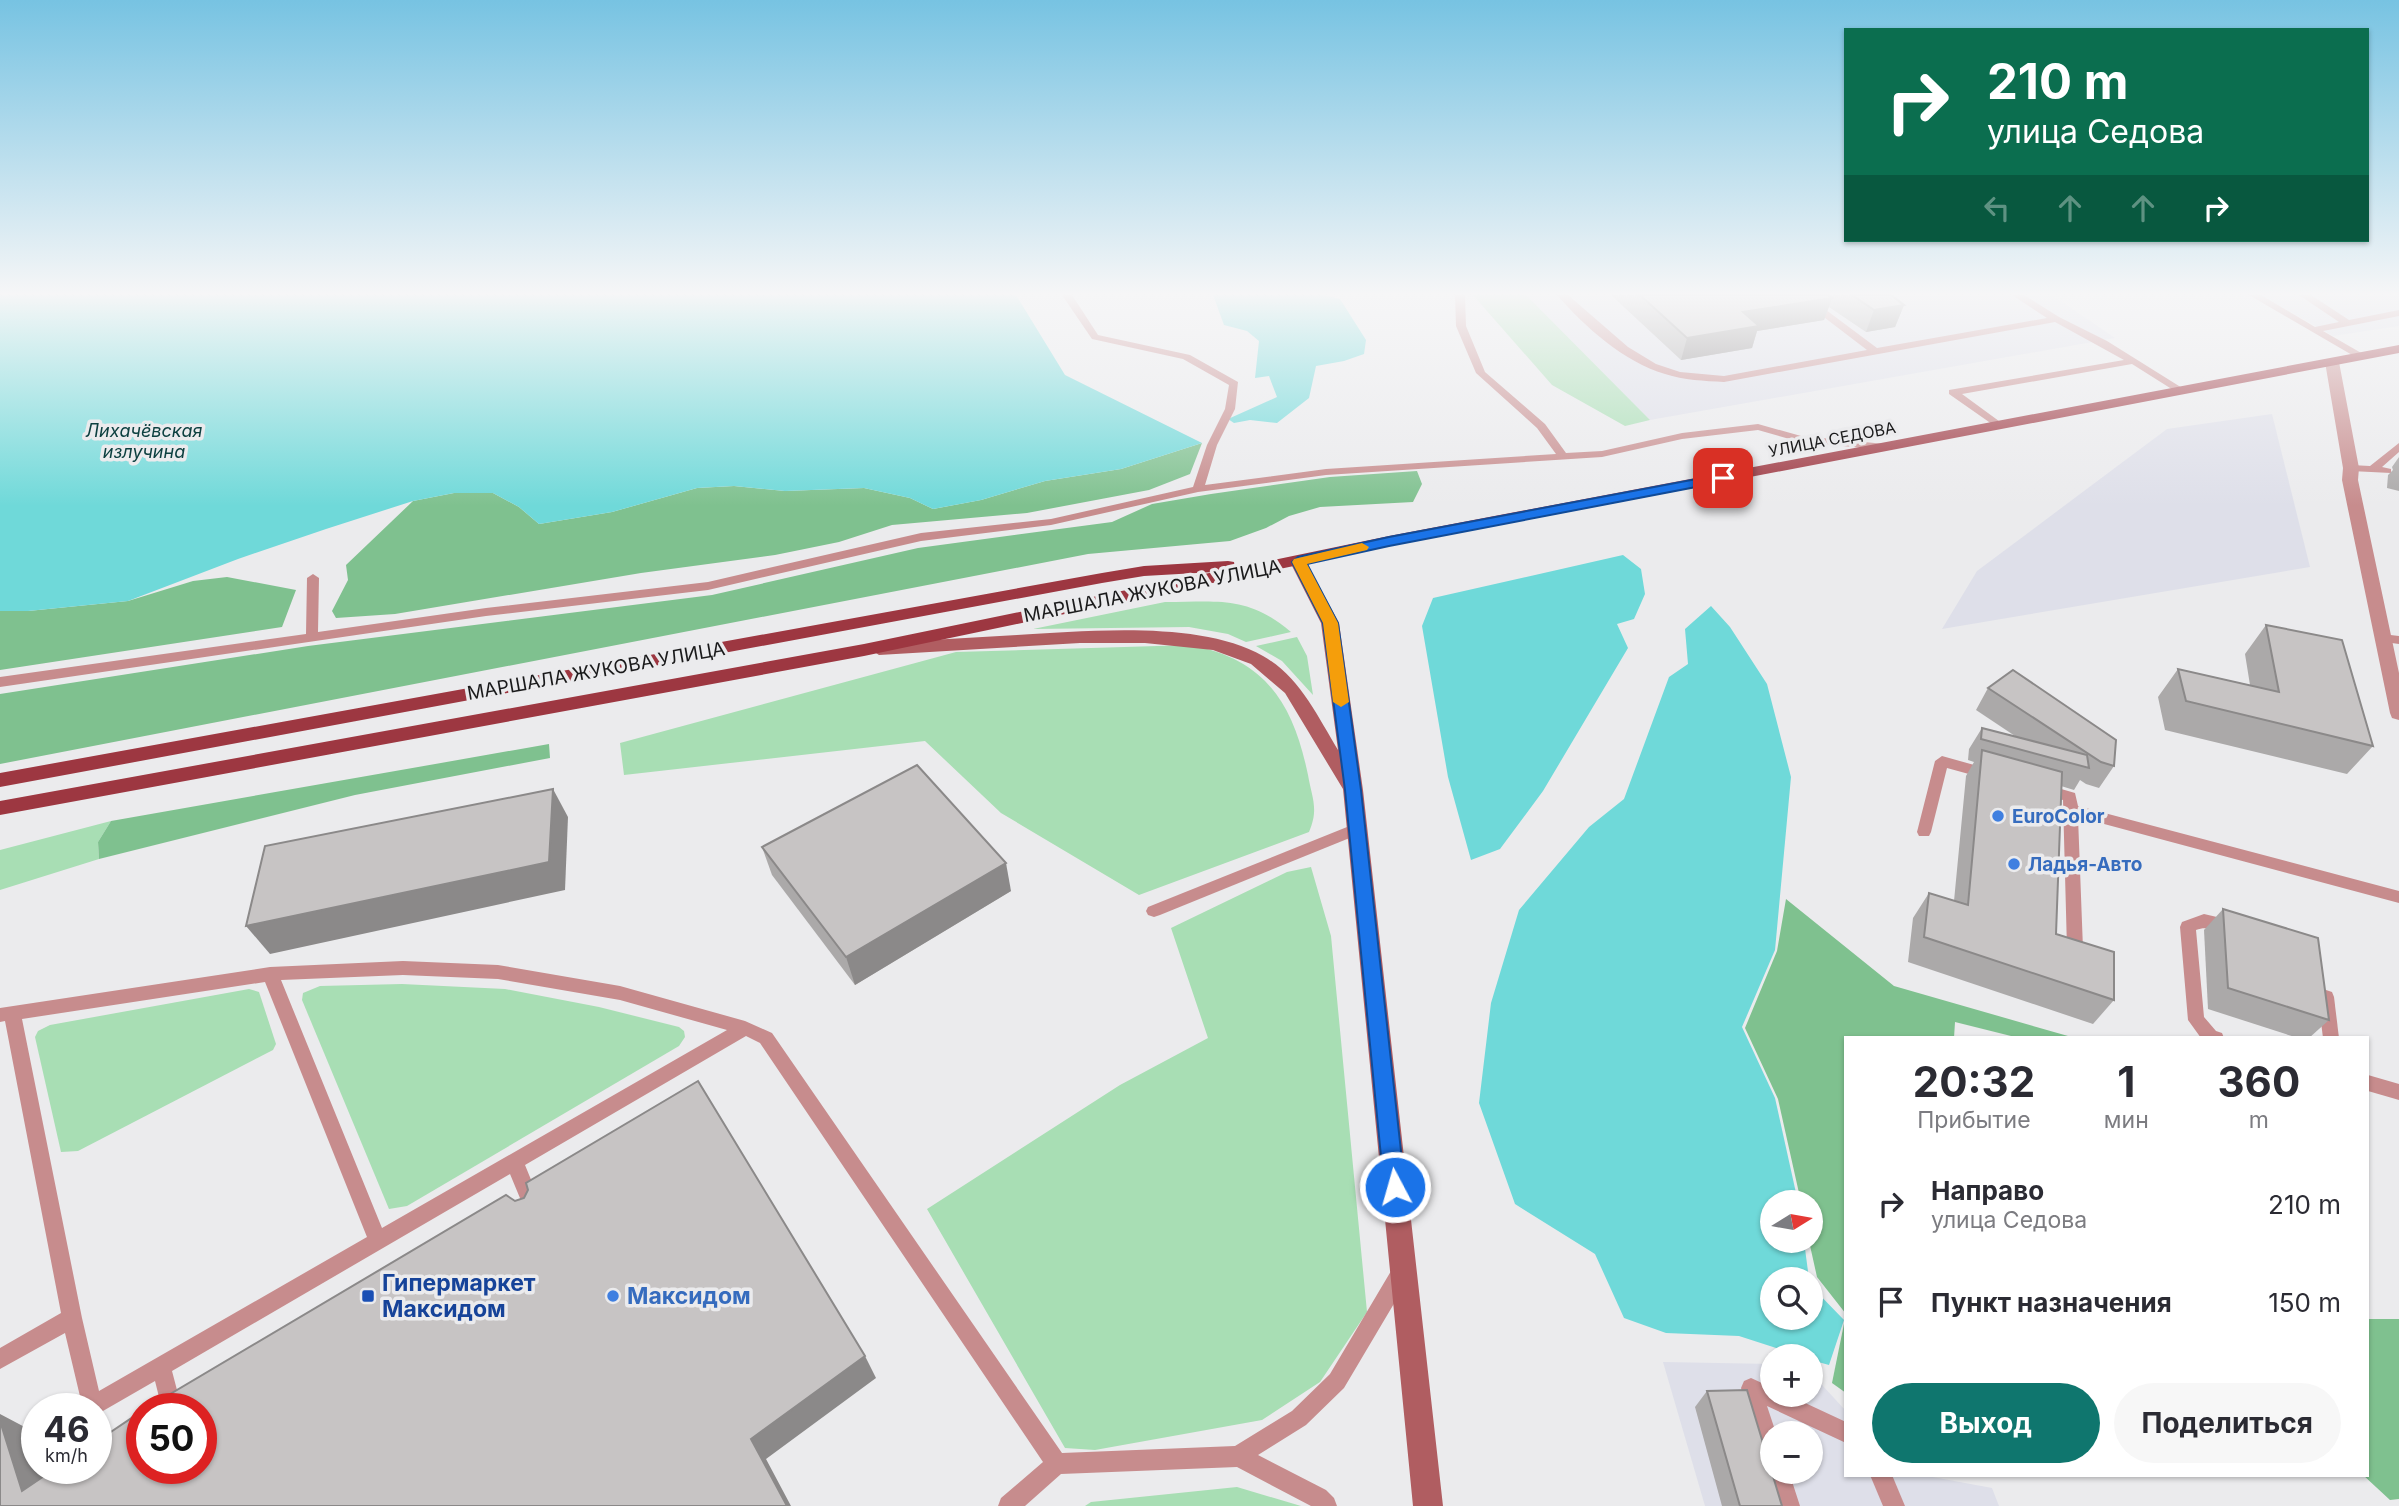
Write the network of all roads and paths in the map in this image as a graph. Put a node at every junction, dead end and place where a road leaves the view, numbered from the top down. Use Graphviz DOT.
graph roads {
  1 [pos="1201,365"];
  2 [pos="1478,365"];
  3 [pos="1653,365"];
  4 [pos="1802,365"];
  5 [pos="2109,365"];
  6 [pos="2140,365"];
  7 [pos="2315,365"];
  8 [pos="2333,365"];
  9 [pos="2182,391"];
  10 [pos="1999,426"];
  11 [pos="2399,446"];
  12 [pos="1886,447"];
  13 [pos="1563,456"];
  14 [pos="2351,468"];
  15 [pos="2372,470"];
  16 [pos="2387,471"];
  17 [pos="1198,489"];
  18 [pos="1298,562"];
  19 [pos="313,578"];
  20 [pos="312,637"];
  21 [pos="2382,638"];
  22 [pos="2399,640"];
  23 [pos="864,650"];
  24 [pos="0,682"];
  25 [pos="2399,713"];
  26 [pos="2006,779"];
  27 [pos="0,780"];
  28 [pos="2032,786"];
  29 [pos="1353,790"];
  30 [pos="0,808"];
  31 [pos="2071,810"];
  32 [pos="1357,828"];
  33 [pos="1924,832"];
  34 [pos="2399,897"];
  35 [pos="1154,911"];
  36 [pos="2241,930"];
  37 [pos="2075,949"];
  38 [pos="270,974"];
  39 [pos="2323,978"];
  40 [pos="6,1013"];
  41 [pos="745,1028"];
  42 [pos="2210,1036"];
  43 [pos="2332,1036"];
  44 [pos="2369,1083"];
  45 [pos="2399,1092"];
  46 [pos="514,1161"];
  47 [pos="536,1214"];
  48 [pos="378,1240"];
  49 [pos="1403,1269"];
  50 [pos="72,1318"];
  51 [pos="0,1359"];
  52 [pos="161,1367"];
  53 [pos="168,1393"];
  54 [pos="1762,1421"];
  55 [pos="1821,1421"];
  56 [pos="1823,1422"];
  57 [pos="1844,1432"];
  58 [pos="1238,1456"];
  59 [pos="1057,1464"];
  60 [pos="1882,1477"];
  61 [pos="1782,1484"];
  62 [pos="1009,1506"];
  63 [pos="1326,1506"];
  64 [pos="1428,1506"];
  65 [pos="1789,1506"];
  66 [pos="1894,1506"];
  1 -- 17 [label="lane"];
  2 -- 13 [label="lane"];
  3 -- 4 [label="lane"];
  5 -- 10 [label="lane"];
  6 -- 9 [label="lane"];
  7 -- 9 [label="main road, УЛИЦА СЕДОВА"];
  8 -- 14 [label="street"];
  9 -- 10 [label="main road, УЛИЦА СЕДОВА"];
  10 -- 12 [label="main road, УЛИЦА СЕДОВА"];
  11 -- 15 [label="lane"];
  12 -- 13 [label="lane"];
  12 -- 18 [label="main road, УЛИЦА СЕДОВА"];
  13 -- 17 [label="lane"];
  14 -- 15 [label="lane"];
  14 -- 21 [label="street"];
  15 -- 16 [label="lane"];
  17 -- 20 [label="lane"];
  18 -- 23 [label="main road, МАРШАЛА ЖУКОВА УЛИЦА"];
  18 -- 27 [label="main road, МАРШАЛА ЖУКОВА УЛИЦА"];
  18 -- 29 [label="main road"];
  19 -- 20 [label="lane"];
  20 -- 24 [label="lane"];
  21 -- 22 [label="lane"];
  21 -- 25 [label="street"];
  23 -- 29 [label="main road"];
  23 -- 30 [label="main road, МАРШАЛА ЖУКОВА УЛИЦА"];
  26 -- 33 [label="lane"];
  28 -- 31 [label="lane"];
  29 -- 32 [label="main road"];
  31 -- 34 [label="lane"];
  31 -- 37 [label="lane"];
  32 -- 35 [label="lane"];
  32 -- 49 [label="main road"];
  36 -- 42 [label="lane"];
  38 -- 40 [label="lane"];
  38 -- 41 [label="lane"];
  38 -- 48 [label="lane"];
  39 -- 43 [label="lane"];
  40 -- 50 [label="lane"];
  41 -- 46 [label="lane"];
  41 -- 59 [label="lane"];
  44 -- 45 [label="lane"];
  46 -- 47 [label="lane"];
  46 -- 48 [label="lane"];
  48 -- 52 [label="lane"];
  49 -- 58 [label="lane"];
  49 -- 64 [label="main road"];
  50 -- 51 [label="lane"];
  50 -- 52 [label="lane"];
  52 -- 53 [label="lane"];
  54 -- 55 [label="lane"];
  56 -- 57 [label="lane"];
  58 -- 59 [label="lane"];
  58 -- 63 [label="lane"];
  59 -- 62 [label="lane"];
  60 -- 66 [label="lane"];
  61 -- 65 [label="lane"];
}
